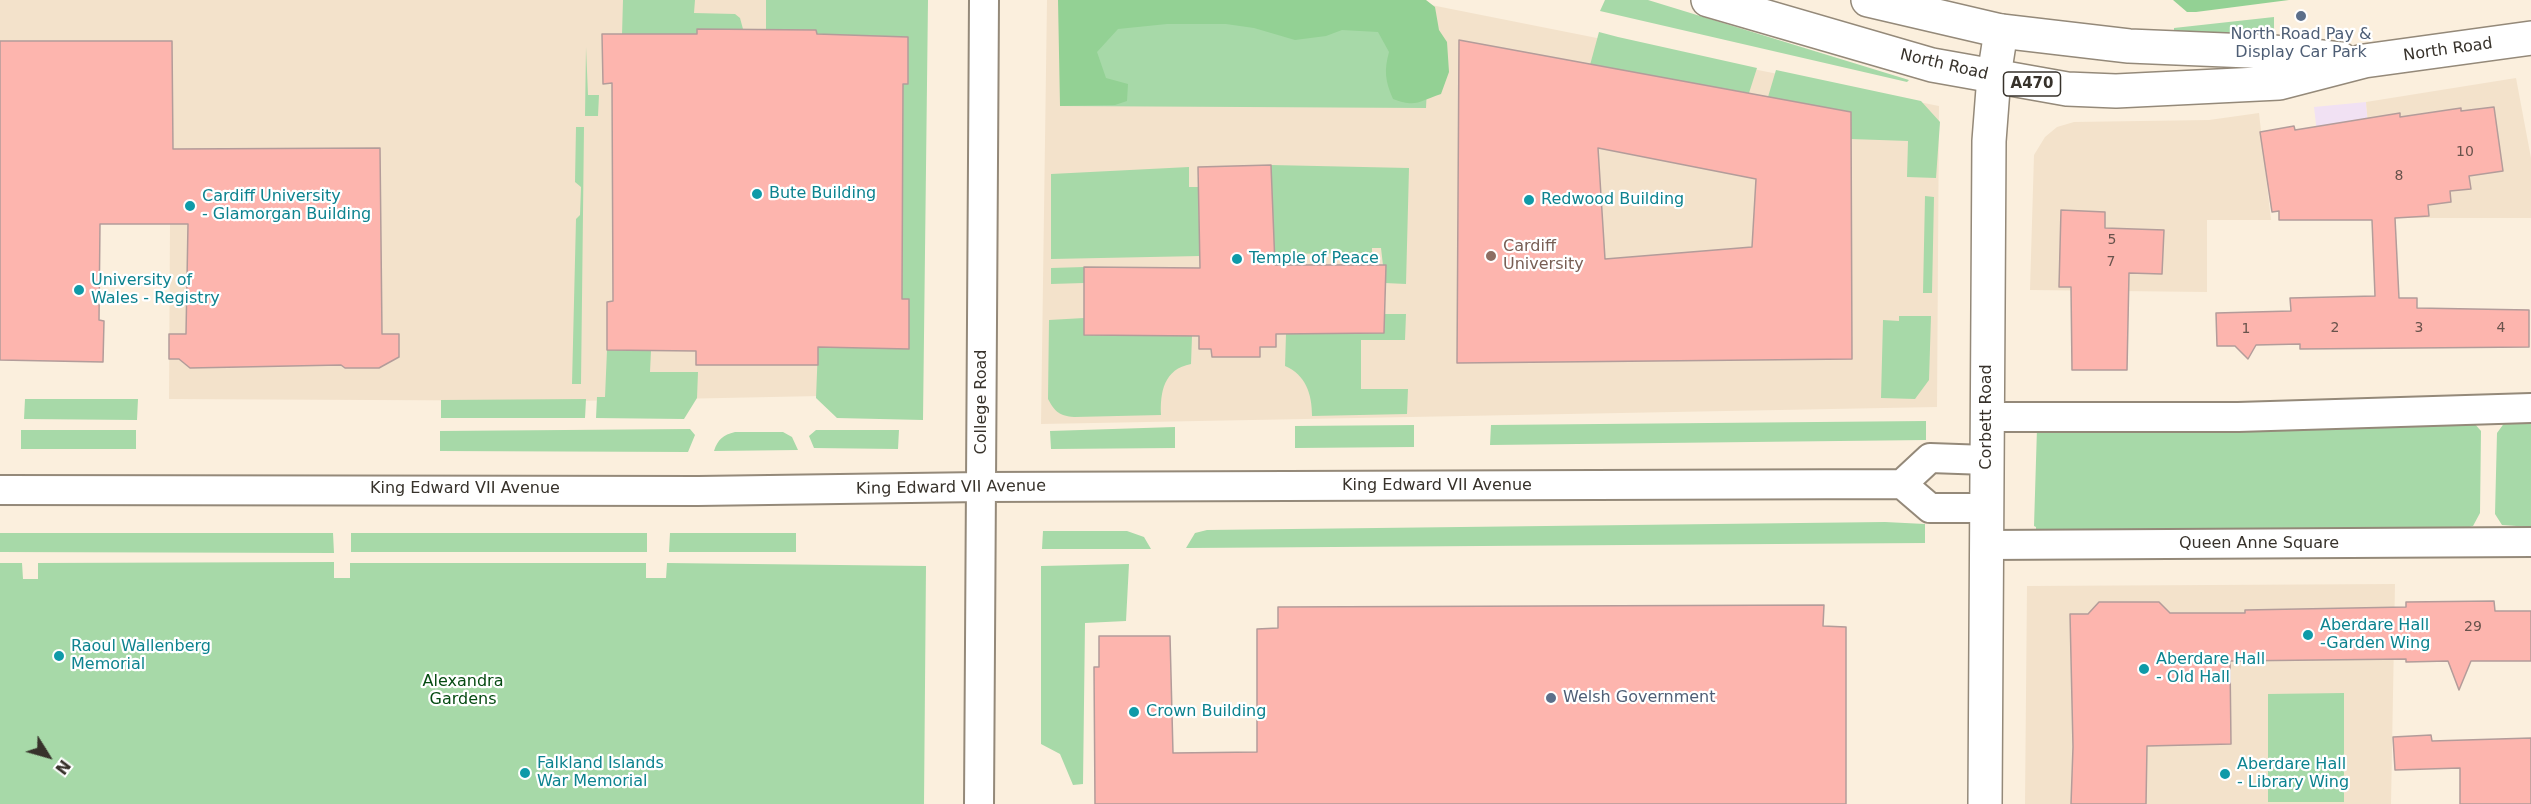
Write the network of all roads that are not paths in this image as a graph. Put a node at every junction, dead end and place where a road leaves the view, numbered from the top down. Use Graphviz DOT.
graph roads {
  1 [pos="984,0"];
  2 [pos="1708,0"];
  3 [pos="1868,0"];
  4 [pos="2001,32"];
  5 [pos="2531,38"];
  6 [pos="2364,61"];
  7 [pos="1994,76"];
  8 [pos="2531,408"];
  9 [pos="1987,417"];
  10 [pos="1987,459"];
  11 [pos="1902,484"];
  12 [pos="981,487"];
  13 [pos="0,490"];
  14 [pos="1987,508"];
  15 [pos="2531,542"];
  16 [pos="1986,545"];
  17 [pos="979,804"];
  18 [pos="1985,804"];
  1 -- 12 [label="street, College Road"];
  2 -- 7 [label="main road, North Road / A470"];
  3 -- 4 [label="main road, North Road / A470"];
  4 -- 6 [label="main road, North Road / A470"];
  4 -- 7 [label="main road, Corbett Road"];
  5 -- 6 [label="main road, North Road / A470"];
  6 -- 7 [label="main road, North Road / A470"];
  7 -- 9 [label="main road, Corbett Road"];
  8 -- 9 [label="street"];
  9 -- 10 [label="main road, Corbett Road"];
  10 -- 11 [label="street"];
  10 -- 14 [label="main road, Corbett Road"];
  11 -- 12 [label="street, King Edward VII Avenue"];
  11 -- 14 [label="street"];
  12 -- 13 [label="street, King Edward VII Avenue"];
  12 -- 17 [label="street, College Road"];
  14 -- 16 [label="main road, Corbett Road"];
  15 -- 16 [label="street, Queen Anne Square"];
  16 -- 18 [label="main road, Corbett Road"];
}
